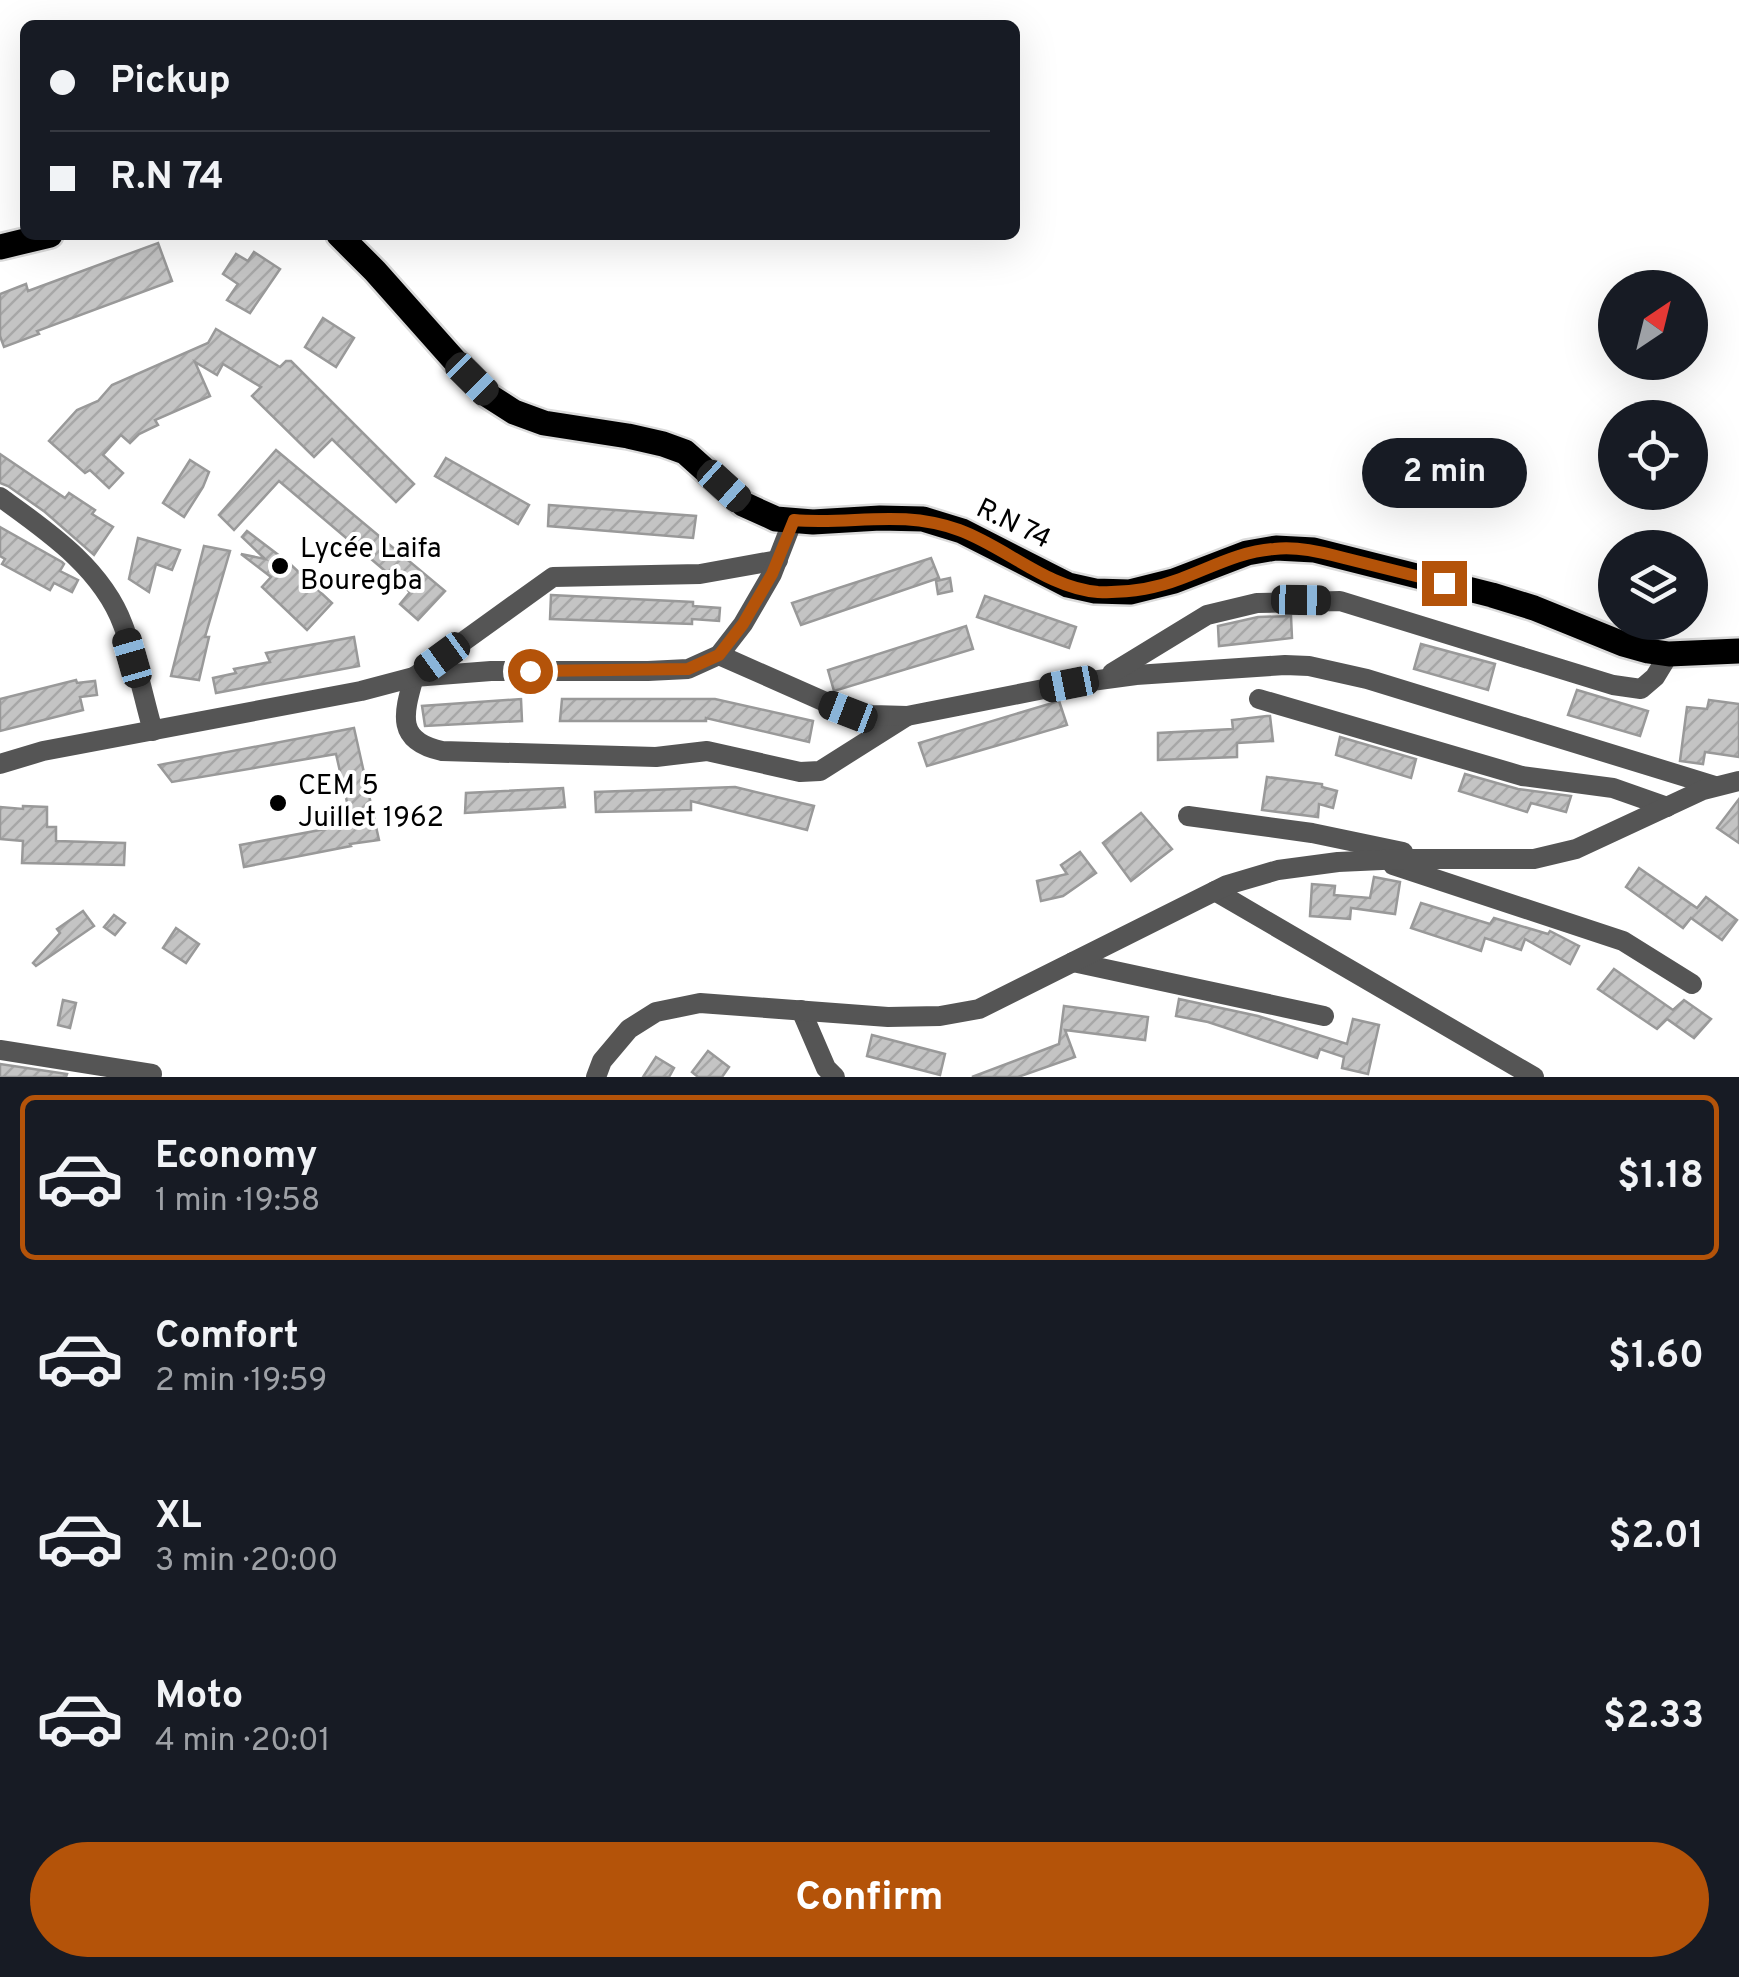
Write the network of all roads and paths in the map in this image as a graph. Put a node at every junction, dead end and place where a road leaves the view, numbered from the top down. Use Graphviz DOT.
graph roads {
  1 [pos="29,240"];
  2 [pos="344,240"];
  3 [pos="0,247"];
  4 [pos="0,497"];
  5 [pos="794,520"];
  6 [pos="778,560"];
  7 [pos="1739,651"];
  8 [pos="1670,654"];
  9 [pos="719,655"];
  10 [pos="414,678"];
  11 [pos="1102,680"];
  12 [pos="1259,700"];
  13 [pos="907,716"];
  14 [pos="153,731"];
  15 [pos="0,764"];
  16 [pos="1739,781"];
  17 [pos="1715,786"];
  18 [pos="1667,807"];
  19 [pos="1188,816"];
  20 [pos="1440,859"];
  21 [pos="1378,860"];
  22 [pos="1215,891"];
  23 [pos="1073,962"];
  24 [pos="1692,984"];
  25 [pos="801,1010"];
  26 [pos="1324,1016"];
  27 [pos="0,1050"];
  28 [pos="152,1074"];
  29 [pos="596,1077"];
  30 [pos="835,1077"];
  31 [pos="1534,1077"];
  1 -- 3 [label="main road"];
  2 -- 5 [label="main road, R.N 74"];
  4 -- 14 [label="street"];
  5 -- 6 [label="street"];
  5 -- 8 [label="main road, R.N 74"];
  6 -- 9 [label="street"];
  6 -- 10 [label="street"];
  7 -- 8 [label="main road, R.N 74"];
  8 -- 11 [label="street"];
  9 -- 10 [label="street"];
  9 -- 13 [label="street"];
  10 -- 13 [label="street"];
  10 -- 14 [label="street"];
  11 -- 13 [label="street"];
  11 -- 17 [label="street"];
  12 -- 18 [label="street"];
  14 -- 15 [label="street"];
  16 -- 17 [label="street"];
  17 -- 18 [label="street"];
  18 -- 20 [label="street"];
  19 -- 20 [label="street"];
  20 -- 21 [label="street"];
  21 -- 22 [label="street"];
  21 -- 24 [label="street"];
  22 -- 23 [label="street"];
  22 -- 31 [label="street"];
  23 -- 25 [label="street"];
  23 -- 26 [label="street"];
  25 -- 29 [label="street"];
  25 -- 30 [label="street"];
  27 -- 28 [label="street"];
}
